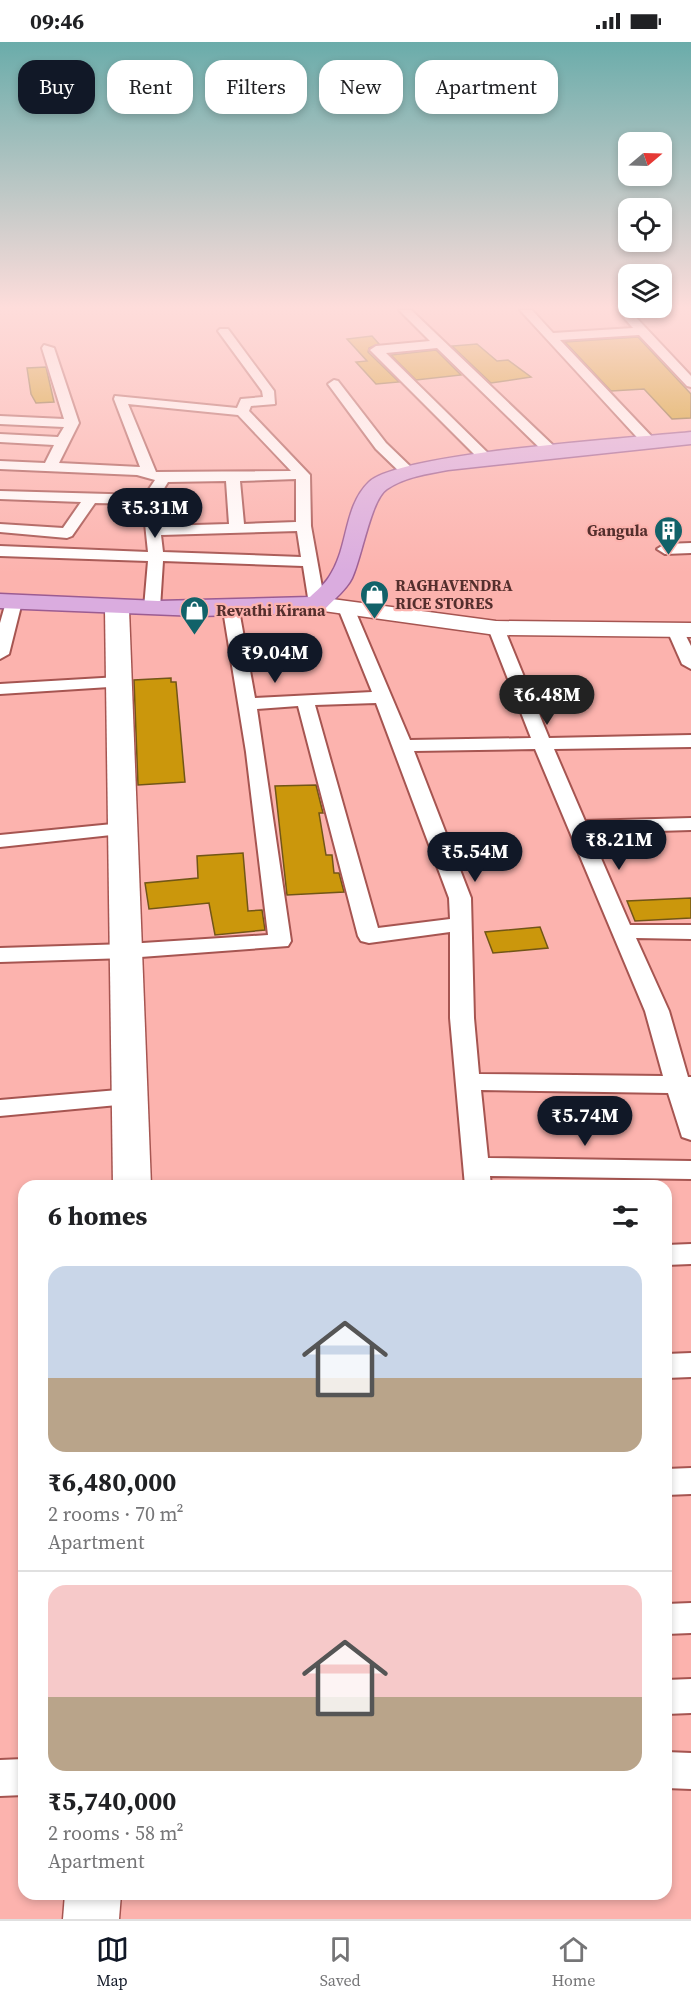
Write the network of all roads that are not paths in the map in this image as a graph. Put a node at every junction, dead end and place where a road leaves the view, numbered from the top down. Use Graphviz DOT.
graph roads {
  1 [pos="64,398"];
  2 [pos="269,398"];
  3 [pos="344,398"];
  4 [pos="424,398"];
  5 [pos="495,398"];
  6 [pos="608,398"];
  7 [pos="242,412"];
  8 [pos="0,420"];
  9 [pos="72,423"];
  10 [pos="0,438"];
  11 [pos="691,438"];
  12 [pos="35,440"];
  13 [pos="63,441"];
  14 [pos="650,443"];
  15 [pos="553,453"];
  16 [pos="488,460"];
  17 [pos="0,465"];
  18 [pos="17,466"];
  19 [pos="50,467"];
  20 [pos="149,472"];
  21 [pos="408,472"];
  22 [pos="303,475"];
  23 [pos="233,477"];
  24 [pos="164,478"];
  25 [pos="0,490"];
  26 [pos="0,495"];
  27 [pos="91,498"];
  28 [pos="150,500"];
  29 [pos="304,526"];
  30 [pos="0,528"];
  31 [pos="237,528"];
  32 [pos="154,531"];
  33 [pos="691,548"];
  34 [pos="665,549"];
  35 [pos="0,551"];
  36 [pos="156,556"];
  37 [pos="309,562"];
  38 [pos="7,601"];
  39 [pos="317,604"];
  40 [pos="152,608"];
  41 [pos="346,608"];
  42 [pos="117,609"];
  43 [pos="231,610"];
  44 [pos="496,628"];
  45 [pos="683,630"];
  46 [pos="0,654"];
  47 [pos="691,664"];
  48 [pos="119,682"];
  49 [pos="0,689"];
  50 [pos="383,697"];
  51 [pos="305,700"];
  52 [pos="247,704"];
  53 [pos="691,741"];
  54 [pos="543,744"];
  55 [pos="404,746"];
  56 [pos="691,824"];
  57 [pos="578,827"];
  58 [pos="123,829"];
  59 [pos="0,841"];
  60 [pos="460,924"];
  61 [pos="624,931"];
  62 [pos="691,932"];
  63 [pos="127,951"];
  64 [pos="0,955"];
  65 [pos="469,1082"];
  66 [pos="685,1085"];
  67 [pos="130,1097"];
  68 [pos="0,1108"];
  69 [pos="691,1131"];
  70 [pos="691,1170"];
  71 [pos="478,1177"];
  72 [pos="132,1180"];
  73 [pos="691,1254"];
  74 [pos="672,1255"];
  75 [pos="691,1365"];
  76 [pos="672,1366"];
  77 [pos="691,1480"];
  78 [pos="672,1482"];
  79 [pos="691,1618"];
  80 [pos="672,1619"];
  81 [pos="691,1696"];
  82 [pos="672,1697"];
  83 [pos="672,1770"];
  84 [pos="691,1771"];
  85 [pos="18,1777"];
  86 [pos="0,1778"];
  87 [pos="93,1900"];
  88 [pos="91,1919"];
  1 -- 9 [label="street"];
  2 -- 7 [label="street"];
  3 -- 21 [label="street"];
  4 -- 16 [label="street"];
  5 -- 15 [label="street"];
  6 -- 14 [label="street"];
  7 -- 20 [label="street"];
  7 -- 22 [label="street"];
  8 -- 9 [label="street"];
  9 -- 13 [label="street"];
  10 -- 12 [label="street"];
  11 -- 14 [label="main road"];
  12 -- 13 [label="street"];
  12 -- 18 [label="street"];
  13 -- 19 [label="street"];
  14 -- 15 [label="main road"];
  15 -- 16 [label="main road"];
  16 -- 21 [label="main road"];
  17 -- 18 [label="street"];
  18 -- 19 [label="street"];
  18 -- 25 [label="street"];
  19 -- 20 [label="street"];
  20 -- 24 [label="street"];
  21 -- 39 [label="main road"];
  22 -- 23 [label="street"];
  22 -- 29 [label="street"];
  23 -- 24 [label="street"];
  23 -- 31 [label="street"];
  24 -- 28 [label="street"];
  26 -- 27 [label="street"];
  27 -- 28 [label="street"];
  27 -- 30 [label="street"];
  28 -- 32 [label="street"];
  29 -- 31 [label="street"];
  29 -- 37 [label="street"];
  31 -- 32 [label="street"];
  32 -- 36 [label="street"];
  33 -- 34 [label="street"];
  35 -- 36 [label="street"];
  36 -- 37 [label="street"];
  36 -- 40 [label="street"];
  37 -- 39 [label="street"];
  38 -- 42 [label="main road"];
  38 -- 46 [label="street"];
  39 -- 41 [label="street"];
  39 -- 43 [label="main road"];
  40 -- 42 [label="main road"];
  40 -- 43 [label="main road"];
  41 -- 44 [label="street"];
  41 -- 50 [label="street"];
  42 -- 48 [label="street"];
  43 -- 52 [label="street"];
  44 -- 45 [label="street"];
  44 -- 54 [label="street"];
  45 -- 47 [label="street"];
  48 -- 49 [label="street"];
  48 -- 58 [label="street"];
  50 -- 51 [label="street"];
  50 -- 55 [label="street"];
  51 -- 52 [label="street"];
  51 -- 60 [label="street"];
  52 -- 63 [label="street"];
  53 -- 54 [label="street"];
  54 -- 55 [label="street"];
  54 -- 57 [label="street"];
  55 -- 60 [label="street"];
  56 -- 57 [label="street"];
  57 -- 61 [label="street"];
  58 -- 59 [label="street"];
  58 -- 63 [label="street"];
  60 -- 65 [label="street"];
  61 -- 62 [label="street"];
  61 -- 66 [label="street"];
  63 -- 64 [label="street"];
  63 -- 67 [label="street"];
  65 -- 66 [label="street"];
  65 -- 71 [label="street"];
  66 -- 69 [label="street"];
  67 -- 68 [label="street"];
  67 -- 72 [label="street"];
  70 -- 71 [label="street"];
  73 -- 74 [label="street"];
  75 -- 76 [label="street"];
  77 -- 78 [label="street"];
  79 -- 80 [label="street"];
  81 -- 82 [label="street"];
  83 -- 84 [label="street"];
  85 -- 86 [label="street"];
  87 -- 88 [label="street"];
}
